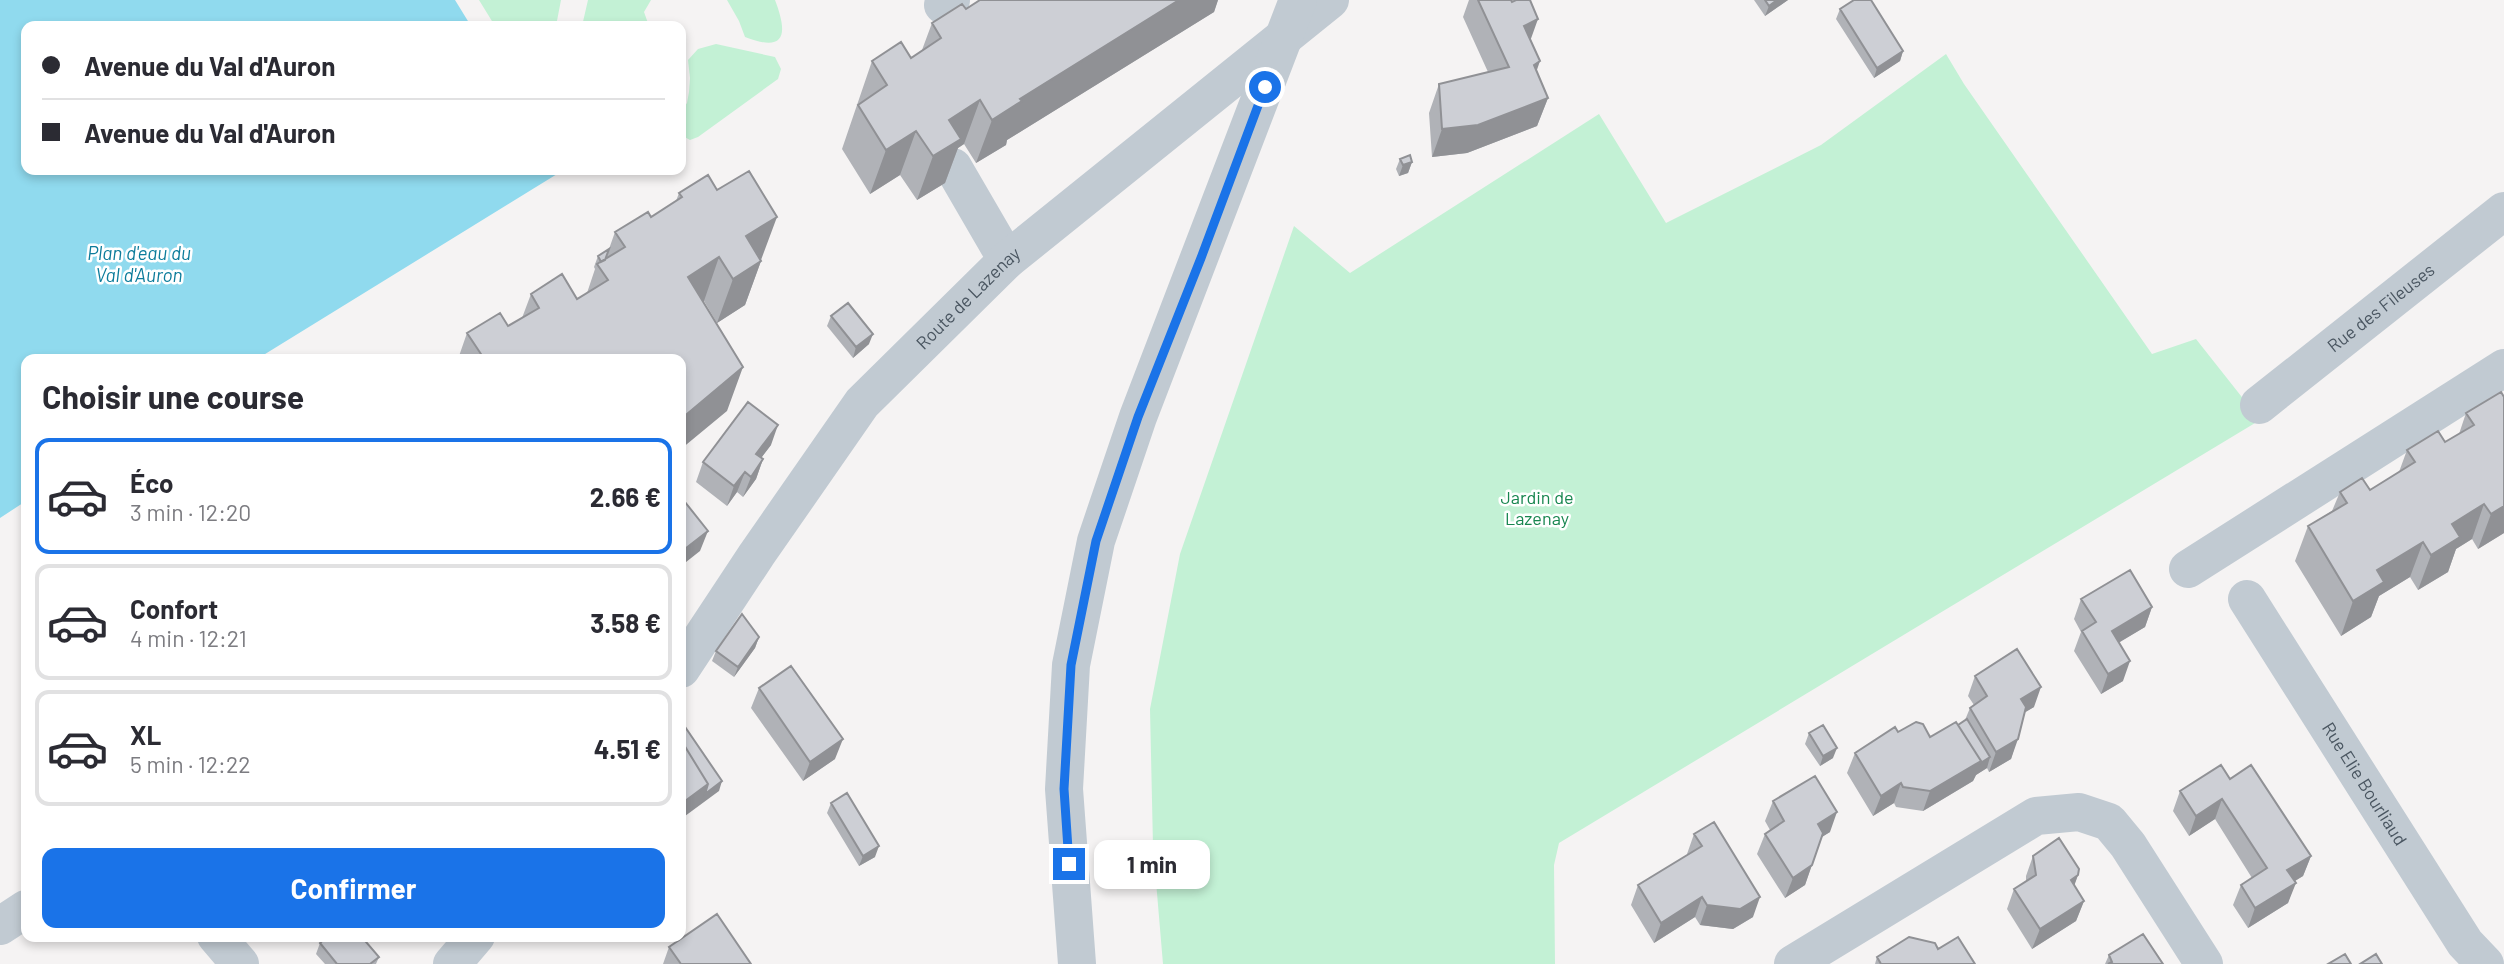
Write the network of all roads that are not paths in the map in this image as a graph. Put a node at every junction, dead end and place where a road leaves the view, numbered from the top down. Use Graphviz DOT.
graph roads {
  1 [pos="1298,0"];
  2 [pos="1330,0"];
  3 [pos="1283,38"];
  4 [pos="953,167"];
  5 [pos="2504,211"];
  6 [pos="1007,260"];
  7 [pos="2504,368"];
  8 [pos="2259,405"];
  9 [pos="2188,569"];
  10 [pos="2247,599"];
  11 [pos="686,661"];
  12 [pos="21,912"];
  13 [pos="0,926"];
  14 [pos="221,942"];
  15 [pos="471,942"];
  16 [pos="240,964"];
  17 [pos="452,964"];
  18 [pos="1077,964"];
  19 [pos="1793,964"];
  20 [pos="2204,964"];
  21 [pos="2485,964"];
  1 -- 3 [label="street"];
  2 -- 3 [label="street, Route de Lazenay"];
  3 -- 6 [label="street, Route de Lazenay"];
  3 -- 18 [label="street"];
  4 -- 6 [label="street"];
  5 -- 8 [label="street, Rue des Fileuses"];
  6 -- 11 [label="street, Route de Lazenay"];
  7 -- 9 [label="street"];
  10 -- 21 [label="street, Rue Elie Bourliaud"];
  12 -- 13 [label="street"];
  14 -- 16 [label="street"];
  15 -- 17 [label="street"];
  19 -- 20 [label="street"];
}
